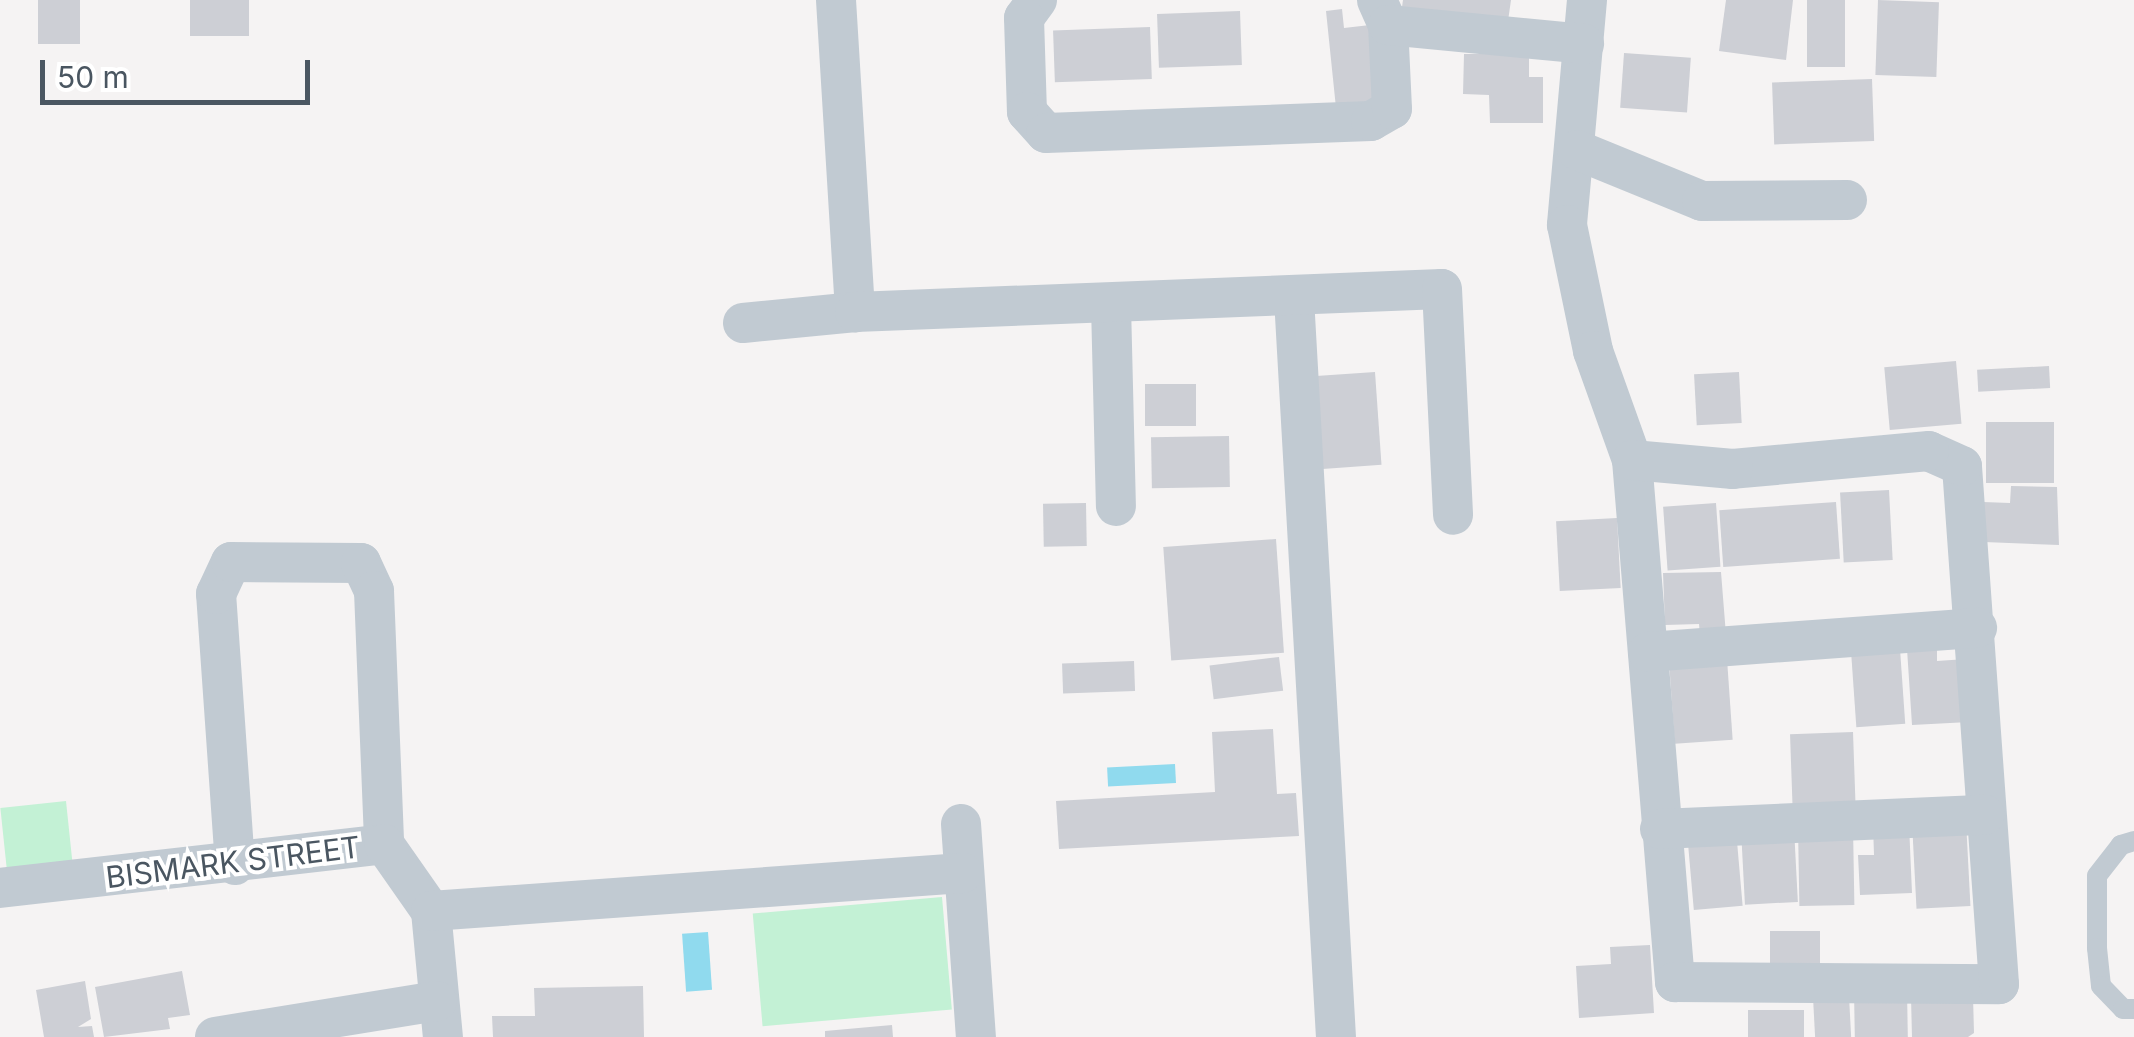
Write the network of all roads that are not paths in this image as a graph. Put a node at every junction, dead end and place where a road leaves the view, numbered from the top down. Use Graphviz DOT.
graph roads {
  1 [pos="836,0"];
  2 [pos="1037,0"];
  3 [pos="1586,0"];
  4 [pos="1382,13"];
  5 [pos="1584,44"];
  6 [pos="1577,150"];
  7 [pos="1847,200"];
  8 [pos="1294,298"];
  9 [pos="1111,305"];
  10 [pos="854,312"];
  11 [pos="743,323"];
  12 [pos="1632,460"];
  13 [pos="1116,506"];
  14 [pos="1454,515"];
  15 [pos="1977,628"];
  16 [pos="1648,652"];
  17 [pos="1985,815"];
  18 [pos="961,824"];
  19 [pos="1660,829"];
  20 [pos="2134,841"];
  21 [pos="384,844"];
  22 [pos="235,864"];
  23 [pos="963,873"];
  24 [pos="0,888"];
  25 [pos="432,911"];
  26 [pos="2134,1008"];
  27 [pos="440,1019"];
  28 [pos="215,1037"];
  29 [pos="976,1037"];
  30 [pos="1336,1037"];
  1 -- 10 [label="street"];
  2 -- 4 [label="street"];
  3 -- 5 [label="street"];
  4 -- 5 [label="street"];
  5 -- 6 [label="street"];
  6 -- 7 [label="street"];
  6 -- 12 [label="street"];
  8 -- 9 [label="street"];
  8 -- 14 [label="street"];
  8 -- 30 [label="street"];
  9 -- 10 [label="street"];
  9 -- 13 [label="street"];
  10 -- 11 [label="street"];
  12 -- 15 [label="street"];
  12 -- 16 [label="street"];
  15 -- 16 [label="street"];
  15 -- 17 [label="street"];
  16 -- 19 [label="street"];
  17 -- 19 [label="street"];
  17 -- 19 [label="street"];
  18 -- 23 [label="street"];
  20 -- 26 [label="lane"];
  21 -- 22 [label="street, BISMARK STREET"];
  21 -- 22 [label="street"];
  21 -- 25 [label="street, BISMARK STREET"];
  22 -- 24 [label="street, BISMARK STREET"];
  23 -- 25 [label="street"];
  23 -- 29 [label="street"];
  25 -- 27 [label="street"];
  27 -- 28 [label="street"];
}
